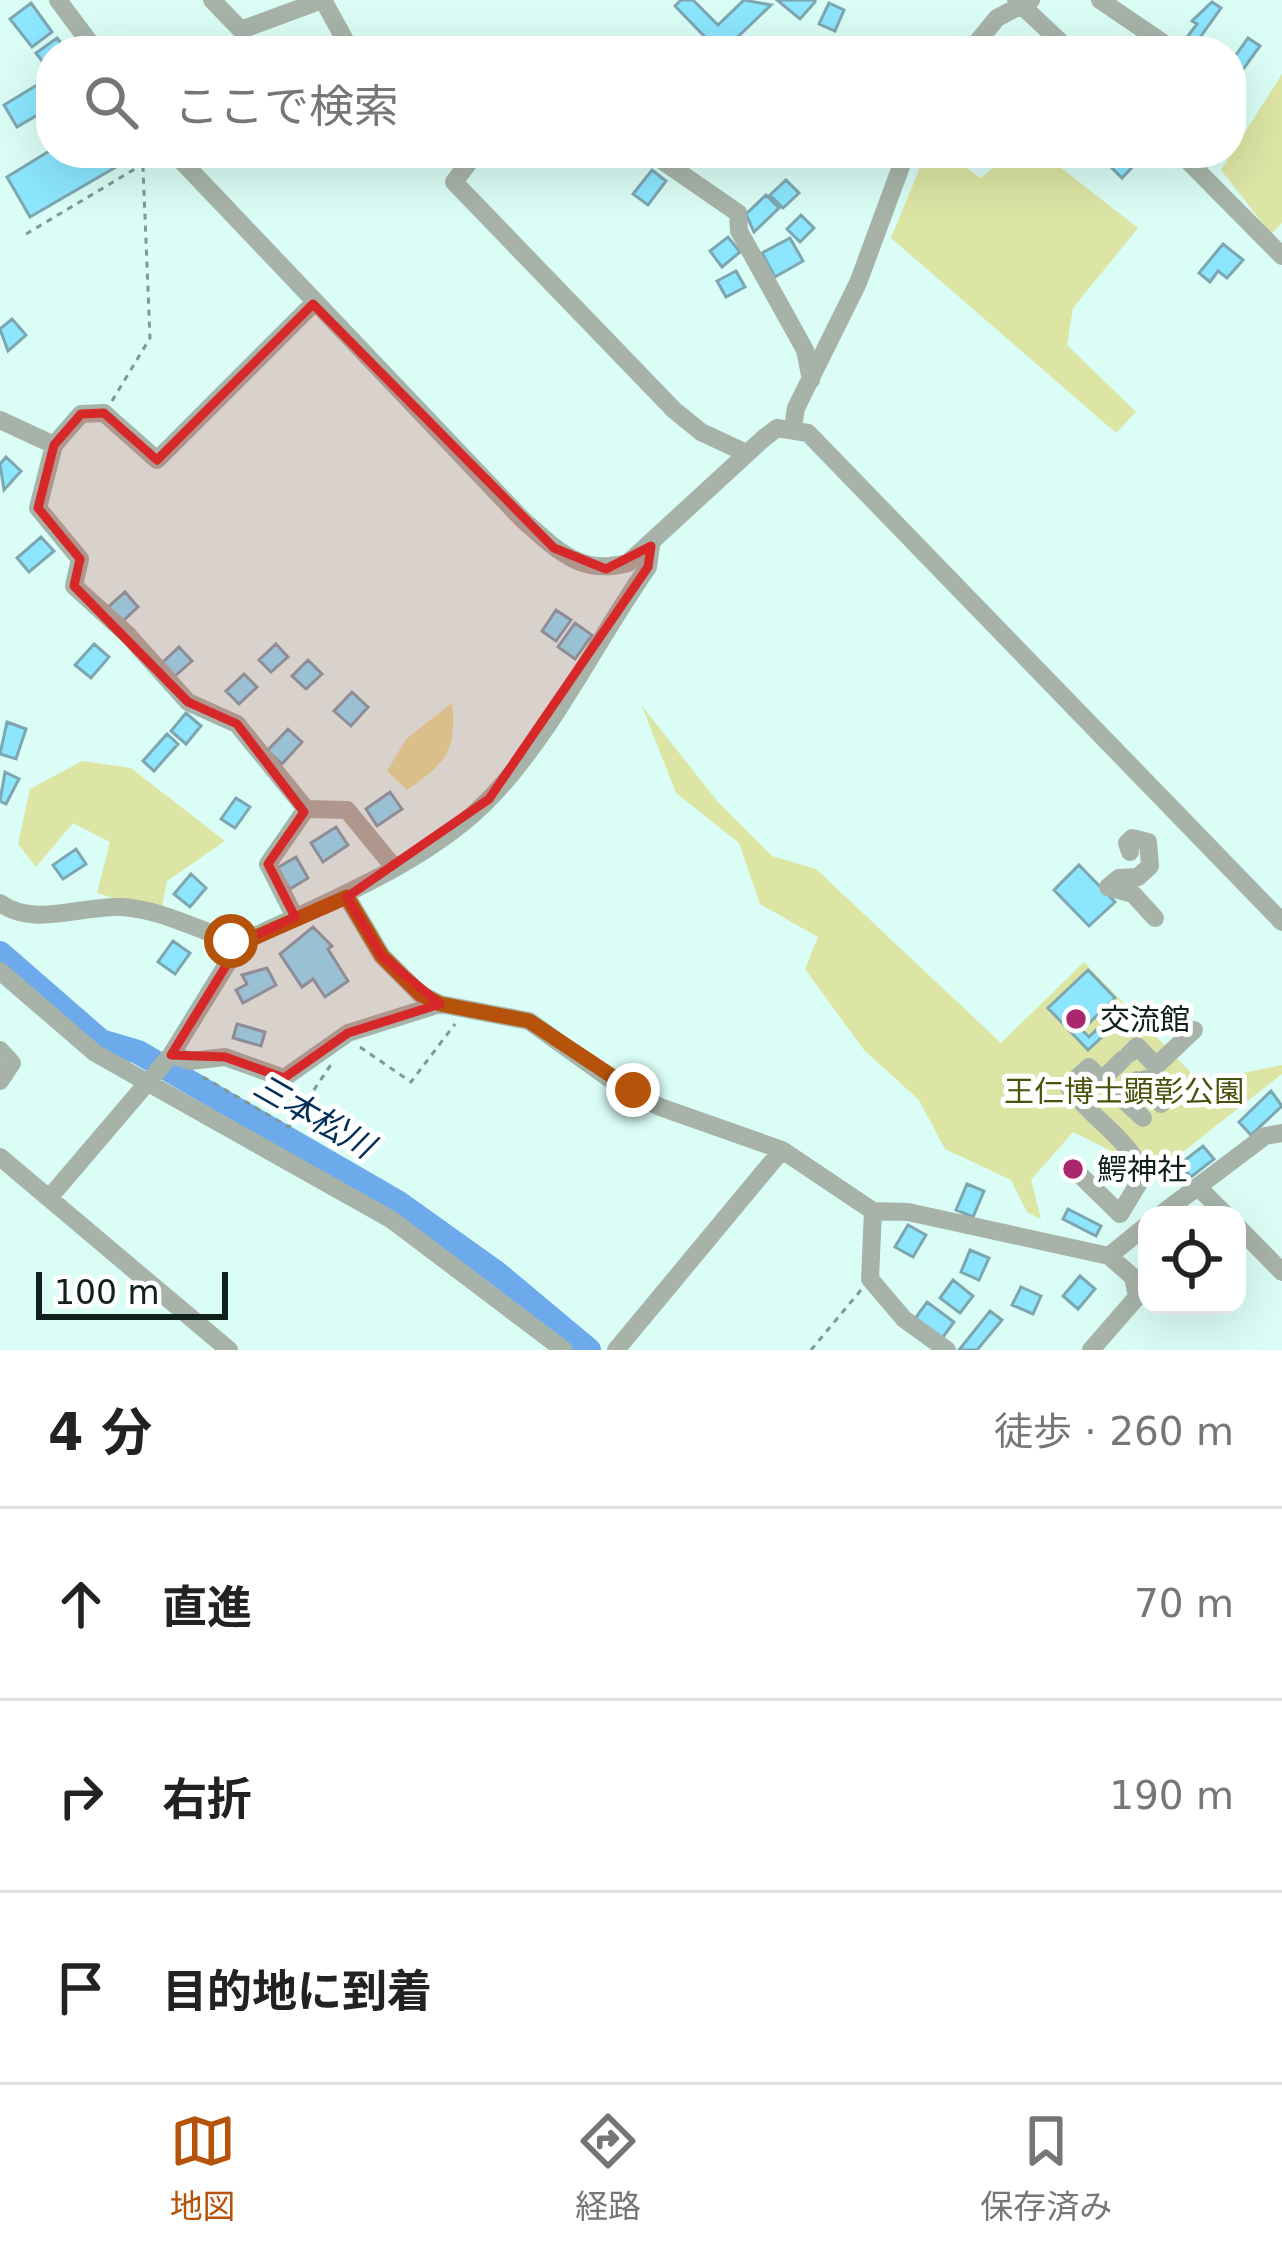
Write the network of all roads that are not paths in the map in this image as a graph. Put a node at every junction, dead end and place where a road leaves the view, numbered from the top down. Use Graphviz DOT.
graph roads {
  1 [pos="58,0"];
  2 [pos="212,0"];
  3 [pos="322,0"];
  4 [pos="1100,0"];
  5 [pos="1022,1"];
  6 [pos="85,36"];
  7 [pos="342,36"];
  8 [pos="982,36"];
  9 [pos="1056,36"];
  10 [pos="1153,36"];
  11 [pos="188,168"];
  12 [pos="465,168"];
  13 [pos="673,168"];
  14 [pos="900,168"];
  15 [pos="1195,168"];
  16 [pos="1282,256"];
  17 [pos="313,304"];
  18 [pos="811,380"];
  19 [pos="0,420"];
  20 [pos="793,427"];
  21 [pos="54,445"];
  22 [pos="746,453"];
  23 [pos="651,546"];
  24 [pos="306,809"];
  25 [pos="1130,852"];
  26 [pos="393,866"];
  27 [pos="347,897"];
  28 [pos="0,903"];
  29 [pos="295,917"];
  30 [pos="1155,917"];
  31 [pos="1282,922"];
  32 [pos="240,944"];
  33 [pos="0,971"];
  34 [pos="440,1004"];
  35 [pos="1194,1030"];
  36 [pos="0,1050"];
  37 [pos="180,1058"];
  38 [pos="1145,1079"];
  39 [pos="1102,1080"];
  40 [pos="0,1081"];
  41 [pos="151,1081"];
  42 [pos="1129,1103"];
  43 [pos="1143,1118"];
  44 [pos="1282,1133"];
  45 [pos="782,1150"];
  46 [pos="0,1157"];
  47 [pos="1080,1175"];
  48 [pos="1198,1187"];
  49 [pos="49,1198"];
  50 [pos="1172,1206"];
  51 [pos="1217,1206"];
  52 [pos="873,1210"];
  53 [pos="1138,1228"];
  54 [pos="1246,1235"];
  55 [pos="1109,1256"];
  56 [pos="1282,1272"];
  57 [pos="229,1350"];
  58 [pos="564,1350"];
  59 [pos="616,1350"];
  60 [pos="946,1350"];
  61 [pos="1091,1350"];
  1 -- 6 [label="street"];
  2 -- 3 [label="street"];
  3 -- 7 [label="street"];
  4 -- 10 [label="street"];
  5 -- 8 [label="street"];
  5 -- 9 [label="street"];
  11 -- 17 [label="street"];
  12 -- 22 [label="street"];
  13 -- 18 [label="street"];
  14 -- 18 [label="street"];
  15 -- 16 [label="street"];
  17 -- 21 [label="street"];
  17 -- 23 [label="street"];
  18 -- 20 [label="street"];
  19 -- 21 [label="street"];
  20 -- 22 [label="street"];
  20 -- 31 [label="street"];
  21 -- 24 [label="street"];
  22 -- 23 [label="street"];
  23 -- 26 [label="street"];
  24 -- 26 [label="street"];
  24 -- 29 [label="street"];
  25 -- 30 [label="street"];
  26 -- 27 [label="street"];
  27 -- 29 [label="street"];
  27 -- 34 [label="street"];
  28 -- 32 [label="street"];
  29 -- 32 [label="street"];
  32 -- 37 [label="street"];
  33 -- 41 [label="street"];
  34 -- 37 [label="street"];
  34 -- 45 [label="street"];
  35 -- 39 [label="street"];
  36 -- 40 [label="street"];
  37 -- 41 [label="street"];
  38 -- 42 [label="street"];
  39 -- 42 [label="street"];
  39 -- 47 [label="street"];
  41 -- 49 [label="street"];
  41 -- 58 [label="street"];
  42 -- 43 [label="street"];
  44 -- 48 [label="street"];
  45 -- 52 [label="street"];
  45 -- 59 [label="street"];
  46 -- 49 [label="street"];
  48 -- 50 [label="street"];
  48 -- 51 [label="street"];
  49 -- 57 [label="street"];
  52 -- 55 [label="street"];
  52 -- 60 [label="street"];
  53 -- 55 [label="street"];
  54 -- 56 [label="street"];
  55 -- 61 [label="street"];
}
